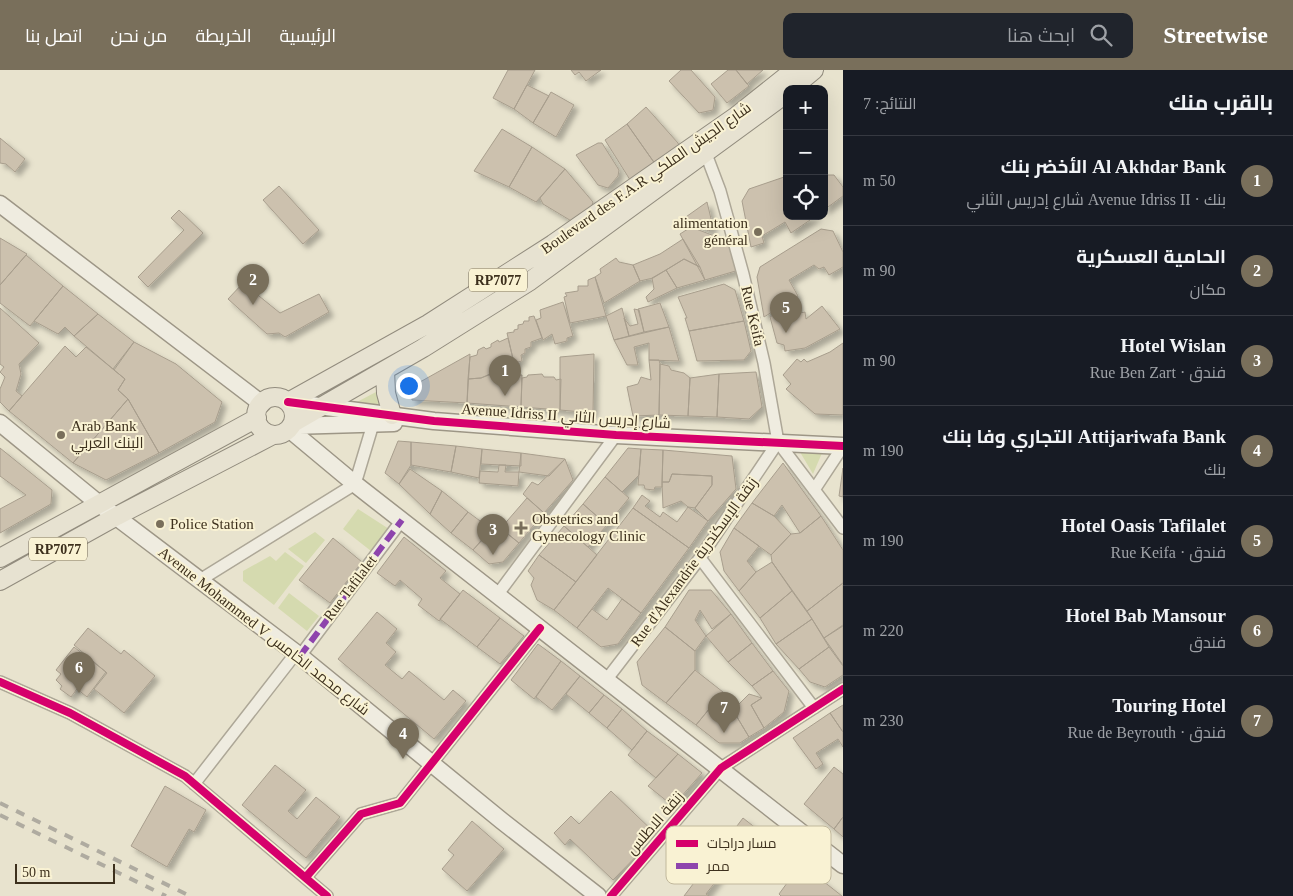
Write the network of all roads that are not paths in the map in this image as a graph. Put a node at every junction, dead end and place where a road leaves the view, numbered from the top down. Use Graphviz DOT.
graph roads {
  1 [pos="794,70"];
  2 [pos="814,70"];
  3 [pos="797,85"];
  4 [pos="783,96"];
  5 [pos="706,154"];
  6 [pos="0,204"];
  7 [pos="385,370"];
  8 [pos="288,402"];
  9 [pos="323,407"];
  10 [pos="259,411"];
  11 [pos="392,415"];
  12 [pos="434,421"];
  13 [pos="0,423"];
  14 [pos="373,424"];
  15 [pos="287,428"];
  16 [pos="616,435"];
  17 [pos="778,442"];
  18 [pos="843,446"];
  19 [pos="355,484"];
  20 [pos="814,490"];
  21 [pos="98,503"];
  22 [pos="117,516"];
  23 [pos="402,520"];
  24 [pos="843,528"];
  25 [pos="0,558"];
  26 [pos="700,558"];
  27 [pos="200,580"];
  28 [pos="0,581"];
  29 [pos="498,594"];
  30 [pos="540,628"];
  31 [pos="298,655"];
  32 [pos="607,679"];
  33 [pos="0,682"];
  34 [pos="843,689"];
  35 [pos="814,708"];
  36 [pos="432,764"];
  37 [pos="721,768"];
  38 [pos="194,784"];
  39 [pos="671,826"];
  40 [pos="794,826"];
  41 [pos="666,832"];
  42 [pos="831,855"];
  43 [pos="843,865"];
  44 [pos="306,877"];
  45 [pos="327,896"];
  46 [pos="598,896"];
  47 [pos="611,896"];
  1 -- 8 [label="main road, Boulevard des F.A.R شارع الجيش الملكي / RP7077"];
  2 -- 3 [label="main road"];
  4 -- 5 [label="main road, Boulevard des F.A.R شارع الجيش الملكي / RP7077"];
  5 -- 7 [label="main road, Boulevard des F.A.R شارع الجيش الملكي / RP7077"];
  5 -- 17 [label="street, Rue Keifa"];
  6 -- 10 [label="main road"];
  7 -- 9 [label="main road, Boulevard des F.A.R شارع الجيش الملكي / RP7077"];
  7 -- 11 [label="main road"];
  8 -- 9 [label="main road, Avenue Idriss II شارع إدريس الثاني"];
  8 -- 10 [label="main road, RP7077"];
  8 -- 15 [label="main road"];
  9 -- 11 [label="main road, Avenue Idriss II شارع إدريس الثاني"];
  9 -- 15 [label="main road, Boulevard des F.A.R شارع الجيش الملكي / RP7077"];
  10 -- 15 [label="main road"];
  10 -- 21 [label="main road, RP7077"];
  11 -- 12 [label="main road, Avenue Idriss II شارع إدريس الثاني"];
  12 -- 14 [label="main road, Avenue Idriss II شارع إدريس الثاني"];
  12 -- 16 [label="main road, Avenue Idriss II شارع إدريس الثاني"];
  13 -- 21 [label="main road, Avenue Mohammed V شارع محمد الخامس"];
  14 -- 15 [label="main road, Avenue Idriss II شارع إدريس الثاني"];
  14 -- 19 [label="street"];
  15 -- 19 [label="main road"];
  15 -- 22 [label="main road, Boulevard des F.A.R شارع الجيش الملكي / RP7077"];
  16 -- 17 [label="main road, Avenue Idriss II شارع إدريس الثاني"];
  16 -- 29 [label="street"];
  17 -- 18 [label="main road, Avenue Idriss II شارع إدريس الثاني"];
  17 -- 20 [label="street"];
  17 -- 26 [label="street, Rue d'Alexandrie زنقة الإسكندرية"];
  18 -- 20 [label="street"];
  19 -- 23 [label="main road"];
  19 -- 27 [label="street"];
  20 -- 24 [label="street"];
  21 -- 22 [label="main road, Avenue Mohammed V شارع محمد الخامس"];
  21 -- 25 [label="main road, RP7077"];
  22 -- 27 [label="main road, Avenue Mohammed V شارع محمد الخامس"];
  22 -- 28 [label="main road, Boulevard des F.A.R شارع الجيش الملكي / RP7077"];
  23 -- 29 [label="main road"];
  23 -- 31 [label="street, Rue Tafilalet"];
  26 -- 32 [label="street, Rue d'Alexandrie زنقة الإسكندرية"];
  26 -- 35 [label="street"];
  27 -- 31 [label="main road, Avenue Mohammed V شارع محمد الخامس"];
  29 -- 30 [label="main road"];
  30 -- 32 [label="main road"];
  30 -- 36 [label="street"];
  31 -- 36 [label="main road, Avenue Mohammed V شارع محمد الخامس"];
  31 -- 38 [label="street, Rue Tafilalet"];
  32 -- 37 [label="main road"];
  33 -- 38 [label="street"];
  34 -- 35 [label="street, زنقة الاطلس"];
  35 -- 37 [label="street, زنقة الاطلس"];
  36 -- 44 [label="street"];
  36 -- 46 [label="main road, Avenue Mohammed V شارع محمد الخامس"];
  37 -- 39 [label="street, زنقة الاطلس"];
  37 -- 40 [label="main road"];
  38 -- 44 [label="street"];
  41 -- 47 [label="street, زنقة الاطلس"];
  42 -- 43 [label="main road"];
  44 -- 45 [label="street"];
}
